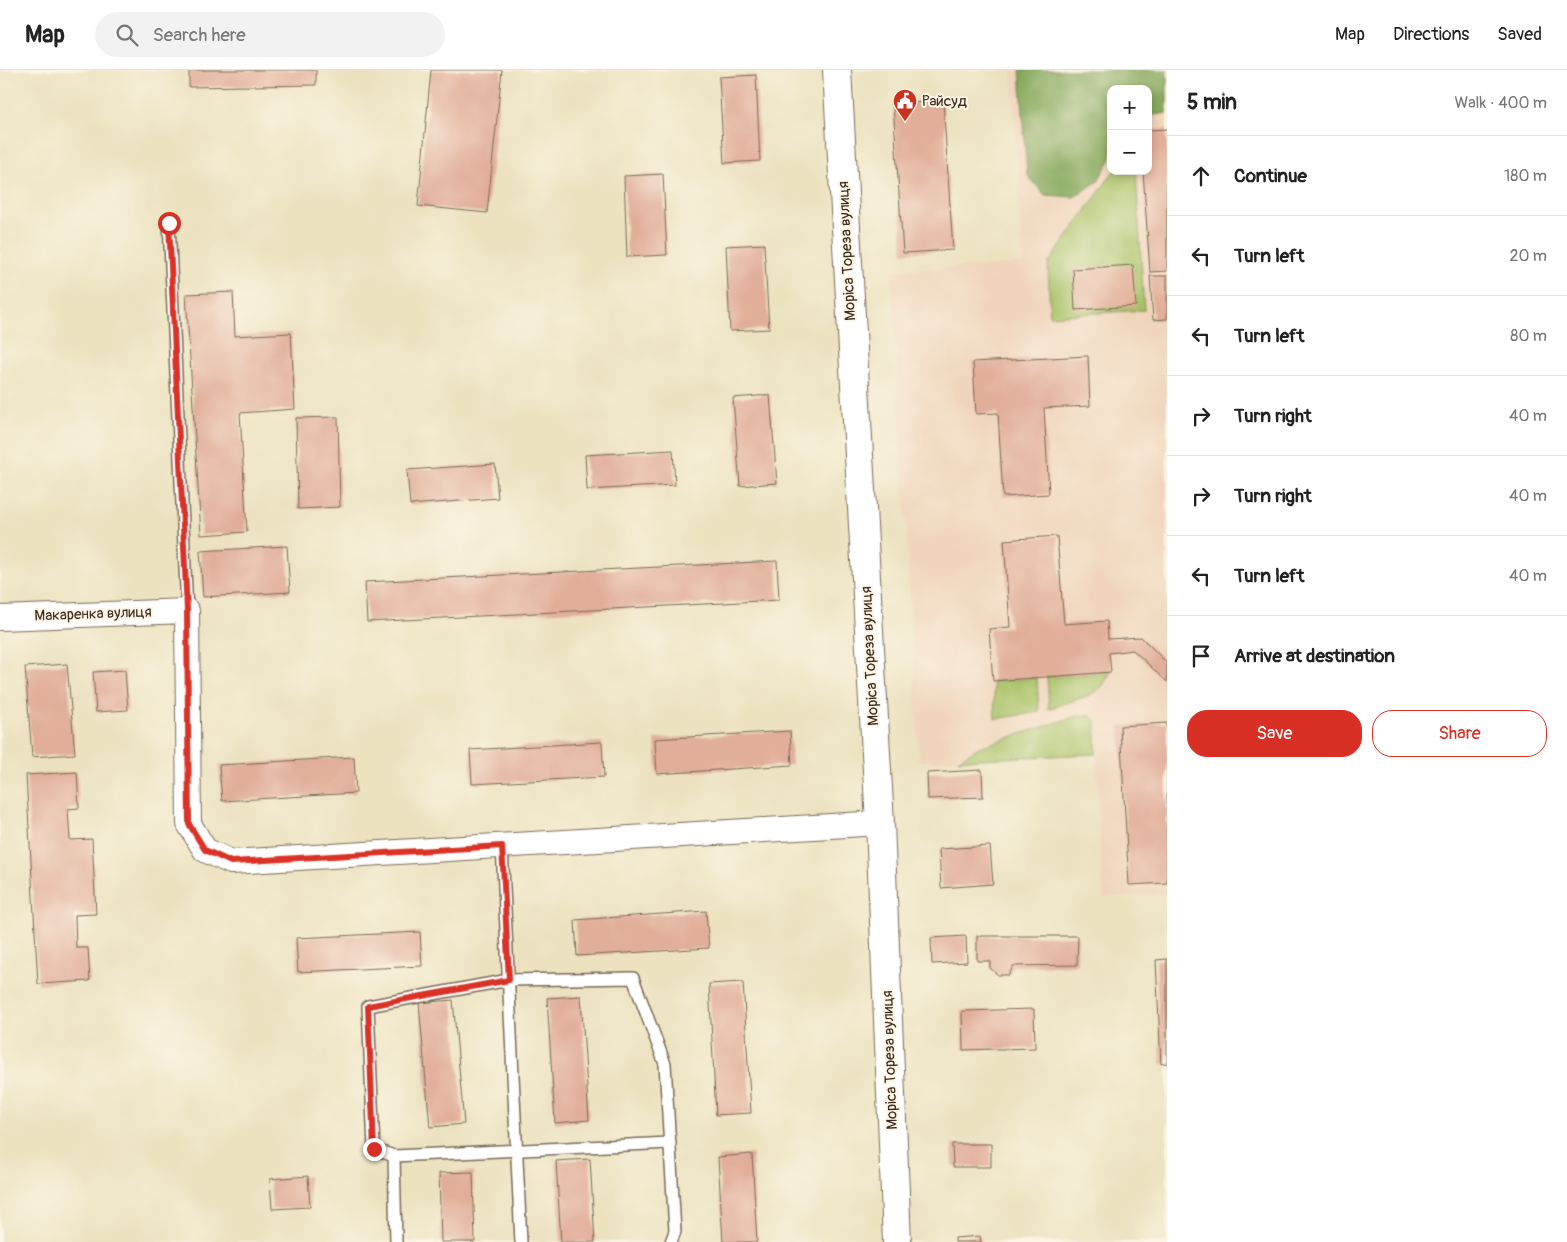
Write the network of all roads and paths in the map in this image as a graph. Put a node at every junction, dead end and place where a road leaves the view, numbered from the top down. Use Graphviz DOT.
graph roads {
  1 [pos="837,70"];
  2 [pos="169,223"];
  3 [pos="187,611"];
  4 [pos="0,618"];
  5 [pos="880,823"];
  6 [pos="502,846"];
  7 [pos="509,980"];
  8 [pos="670,1143"];
  9 [pos="517,1150"];
  10 [pos="394,1156"];
  11 [pos="396,1242"];
  12 [pos="521,1242"];
  13 [pos="671,1242"];
  14 [pos="897,1242"];
  1 -- 5 [label="street, Моріса Тореза вулиця"];
  2 -- 3 [label="lane"];
  3 -- 4 [label="street, Макаренка вулиця"];
  3 -- 6 [label="street"];
  5 -- 6 [label="street"];
  5 -- 14 [label="street, Моріса Тореза вулиця"];
  6 -- 7 [label="lane"];
  7 -- 8 [label="lane"];
  7 -- 9 [label="lane"];
  7 -- 10 [label="lane"];
  8 -- 9 [label="lane"];
  8 -- 13 [label="lane"];
  9 -- 10 [label="lane"];
  9 -- 12 [label="lane"];
  10 -- 11 [label="lane"];
}
